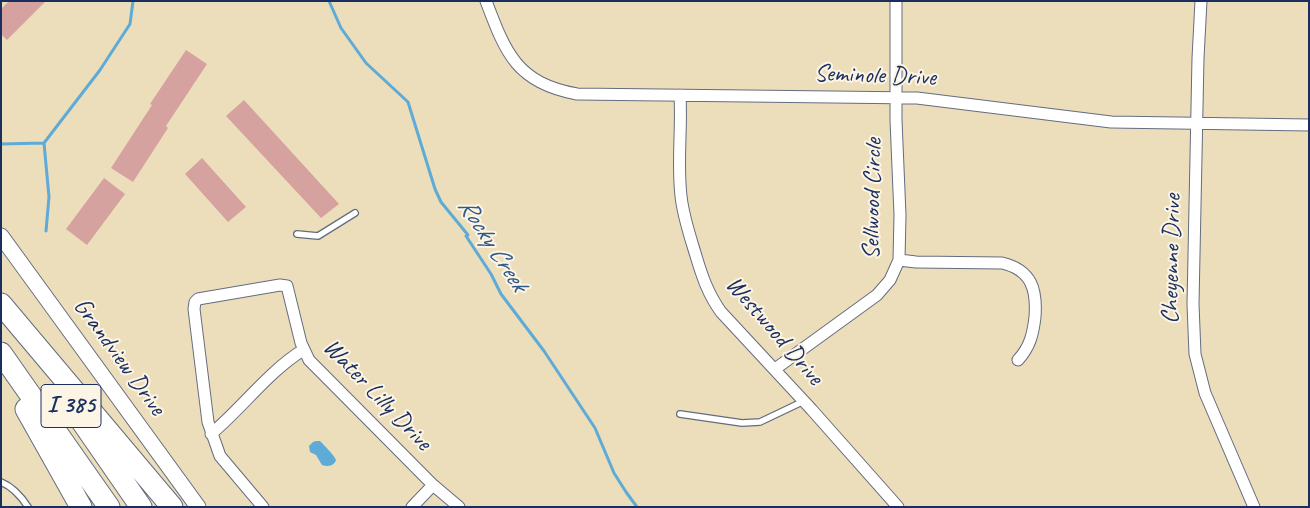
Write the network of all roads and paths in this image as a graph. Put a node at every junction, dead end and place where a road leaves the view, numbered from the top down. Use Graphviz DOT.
graph roads {
  1 [pos="486,1"];
  2 [pos="896,1"];
  3 [pos="1201,1"];
  4 [pos="680,95"];
  5 [pos="896,97"];
  6 [pos="1196,123"];
  7 [pos="1309,125"];
  8 [pos="356,213"];
  9 [pos="297,234"];
  10 [pos="1,236"];
  11 [pos="899,260"];
  12 [pos="1,305"];
  13 [pos="303,350"];
  14 [pos="1,352"];
  15 [pos="1018,360"];
  16 [pos="1,363"];
  17 [pos="775,369"];
  18 [pos="804,401"];
  19 [pos="680,414"];
  20 [pos="211,434"];
  21 [pos="1,482"];
  22 [pos="433,485"];
  23 [pos="28,507"];
  24 [pos="81,507"];
  25 [pos="109,507"];
  26 [pos="141,507"];
  27 [pos="172,507"];
  28 [pos="198,507"];
  29 [pos="263,507"];
  30 [pos="412,507"];
  31 [pos="460,507"];
  32 [pos="898,507"];
  33 [pos="1254,507"];
  1 -- 4 [label="street, Seminole Drive"];
  2 -- 5 [label="street, Sellwood Circle"];
  3 -- 6 [label="street, Cheyenne Drive"];
  4 -- 5 [label="street, Seminole Drive"];
  4 -- 17 [label="street, Westwood Drive"];
  5 -- 6 [label="street, Seminole Drive"];
  5 -- 11 [label="street, Sellwood Circle"];
  6 -- 7 [label="street, Seminole Drive"];
  6 -- 33 [label="street, Cheyenne Drive"];
  8 -- 9 [label="lane"];
  10 -- 28 [label="street, Grandview Drive"];
  11 -- 15 [label="street"];
  11 -- 17 [label="street, Sellwood Circle"];
  12 -- 26 [label="highway, I 385"];
  12 -- 27 [label="highway"];
  13 -- 20 [label="street"];
  13 -- 20 [label="street, Water Lilly Drive"];
  13 -- 22 [label="street, Water Lilly Drive"];
  14 -- 25 [label="highway, I 385"];
  16 -- 24 [label="highway"];
  17 -- 18 [label="street, Westwood Drive"];
  18 -- 19 [label="lane"];
  18 -- 32 [label="street, Westwood Drive"];
  20 -- 29 [label="street, Water Lilly Drive"];
  21 -- 23 [label="lane"];
  22 -- 30 [label="street"];
  22 -- 31 [label="street, Water Lilly Drive"];
}
